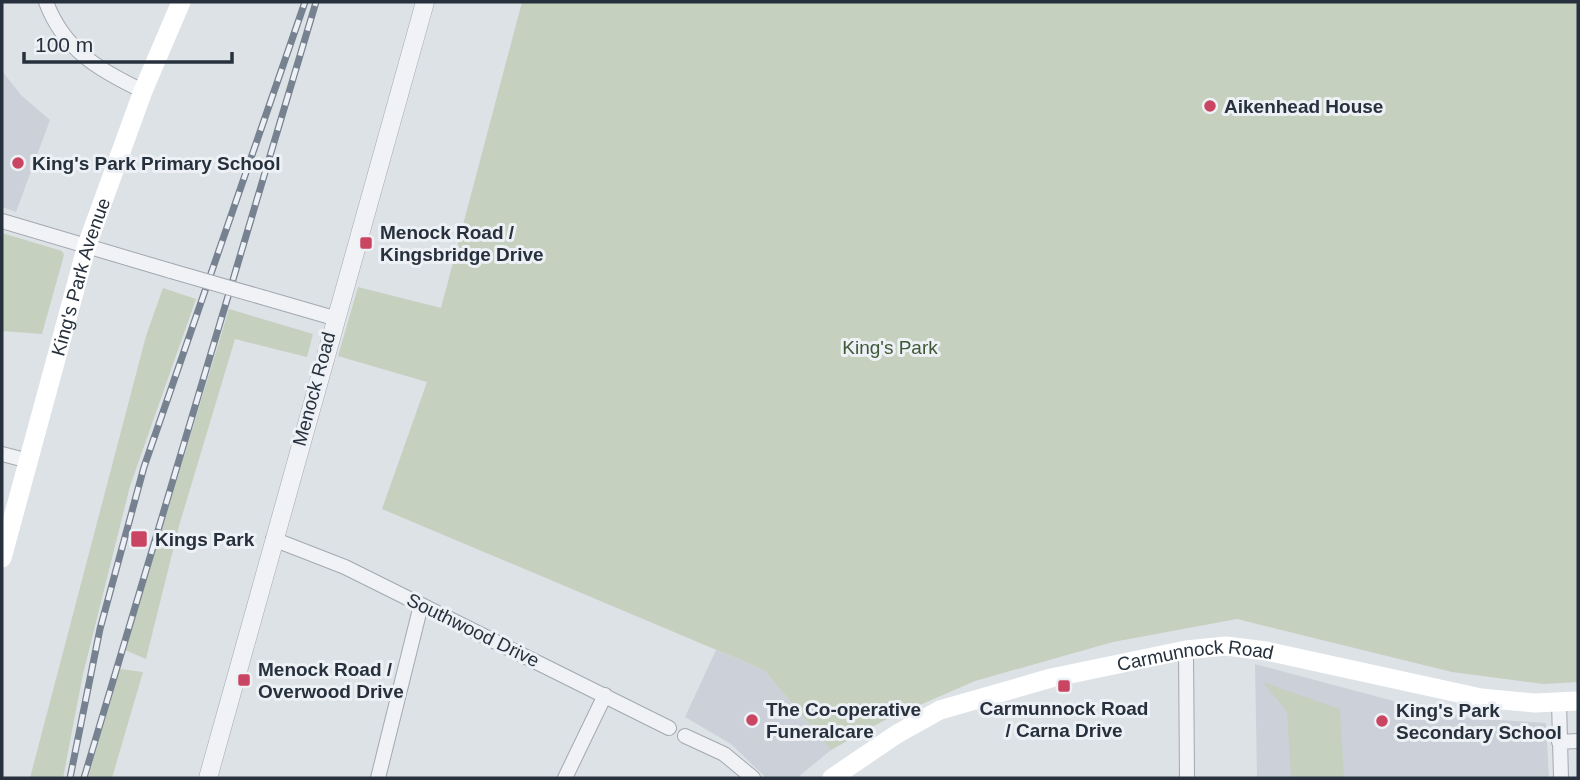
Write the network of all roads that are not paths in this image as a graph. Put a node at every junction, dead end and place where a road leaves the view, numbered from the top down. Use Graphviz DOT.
graph roads {
  1 [pos="46,2"];
  2 [pos="181,2"];
  3 [pos="425,2"];
  4 [pos="143,92"];
  5 [pos="2,221"];
  6 [pos="87,245"];
  7 [pos="334,318"];
  8 [pos="2,454"];
  9 [pos="29,461"];
  10 [pos="273,540"];
  11 [pos="2,558"];
  12 [pos="421,605"];
  13 [pos="1186,650"];
  14 [pos="605,695"];
  15 [pos="1568,702"];
  16 [pos="669,728"];
  17 [pos="685,736"];
  18 [pos="1578,741"];
  19 [pos="1559,742"];
  20 [pos="208,778"];
  21 [pos="378,778"];
  22 [pos="565,778"];
  23 [pos="753,778"];
  24 [pos="832,778"];
  25 [pos="1187,778"];
  26 [pos="1561,778"];
  1 -- 4 [label="street"];
  2 -- 4 [label="main road, King's Park Avenue"];
  3 -- 7 [label="street, Menock Road"];
  4 -- 6 [label="main road, King's Park Avenue"];
  5 -- 6 [label="street"];
  6 -- 7 [label="street, bridge"];
  6 -- 9 [label="main road, King's Park Avenue"];
  7 -- 10 [label="street, Menock Road"];
  8 -- 9 [label="street"];
  9 -- 11 [label="main road, King's Park Avenue"];
  10 -- 12 [label="street, Southwood Drive"];
  10 -- 20 [label="street, Menock Road"];
  12 -- 14 [label="street, Southwood Drive"];
  12 -- 21 [label="street"];
  13 -- 15 [label="main road, Carmunnock Road"];
  13 -- 24 [label="main road, Carmunnock Road"];
  13 -- 25 [label="street"];
  14 -- 16 [label="street, Southwood Drive"];
  14 -- 22 [label="street"];
  15 -- 19 [label="street"];
  17 -- 23 [label="street"];
  18 -- 19 [label="street"];
  19 -- 26 [label="street"];
}
